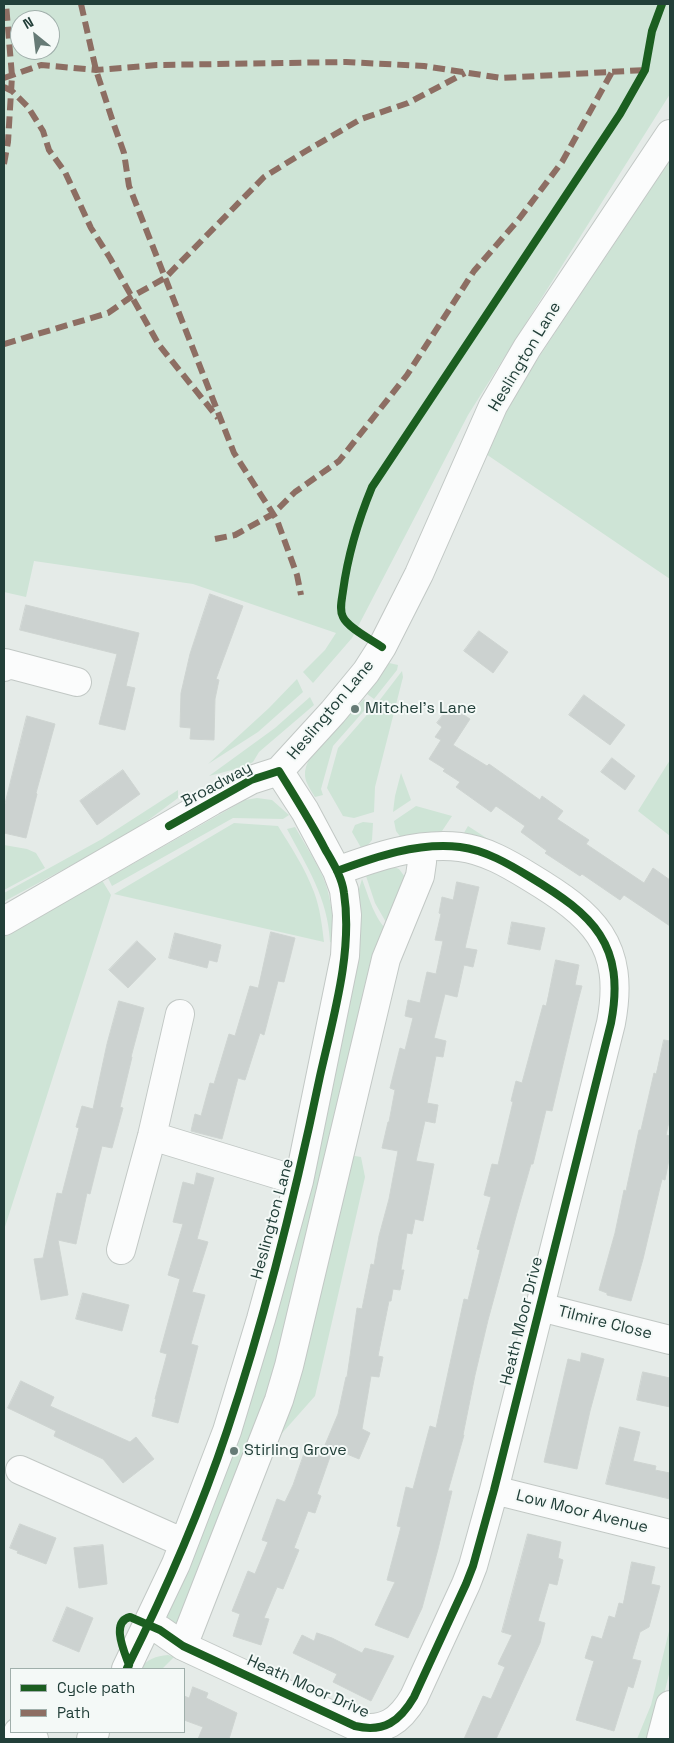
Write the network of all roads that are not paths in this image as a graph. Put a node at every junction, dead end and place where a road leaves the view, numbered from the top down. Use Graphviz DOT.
graph roads {
  1 [pos="670,134"];
  2 [pos="4,667"];
  3 [pos="77,682"];
  4 [pos="279,771"];
  5 [pos="422,848"];
  6 [pos="337,871"];
  7 [pos="4,922"];
  8 [pos="180,1014"];
  9 [pos="152,1136"];
  10 [pos="299,1181"];
  11 [pos="121,1250"];
  12 [pos="540,1307"];
  13 [pos="670,1340"];
  14 [pos="20,1470"];
  15 [pos="494,1490"];
  16 [pos="670,1534"];
  17 [pos="184,1543"];
  18 [pos="146,1630"];
  19 [pos="183,1646"];
  20 [pos="127,1668"];
  21 [pos="670,1704"];
  22 [pos="20,1733"];
  23 [pos="382,1734"];
  24 [pos="34,1739"];
  25 [pos="661,1739"];
  1 -- 4 [label="street, Heslington Lane"];
  2 -- 3 [label="street"];
  4 -- 6 [label="street, Heslington Lane"];
  4 -- 7 [label="street, Broadway"];
  5 -- 6 [label="street, Heath Moor Drive"];
  5 -- 12 [label="street, Heath Moor Drive"];
  5 -- 19 [label="street"];
  6 -- 10 [label="street, Heslington Lane"];
  8 -- 9 [label="street"];
  9 -- 10 [label="street"];
  9 -- 11 [label="street"];
  10 -- 17 [label="street, Heslington Lane"];
  12 -- 13 [label="street, Tilmire Close"];
  12 -- 15 [label="street, Heath Moor Drive"];
  14 -- 17 [label="street"];
  15 -- 16 [label="street, Low Moor Avenue"];
  15 -- 23 [label="street, Heath Moor Drive"];
  17 -- 18 [label="street, Heslington Lane"];
  18 -- 19 [label="street, Heath Moor Drive"];
  18 -- 20 [label="street, Heslington Lane"];
  19 -- 23 [label="street, Heath Moor Drive"];
  21 -- 25 [label="street"];
  22 -- 24 [label="street"];
}
